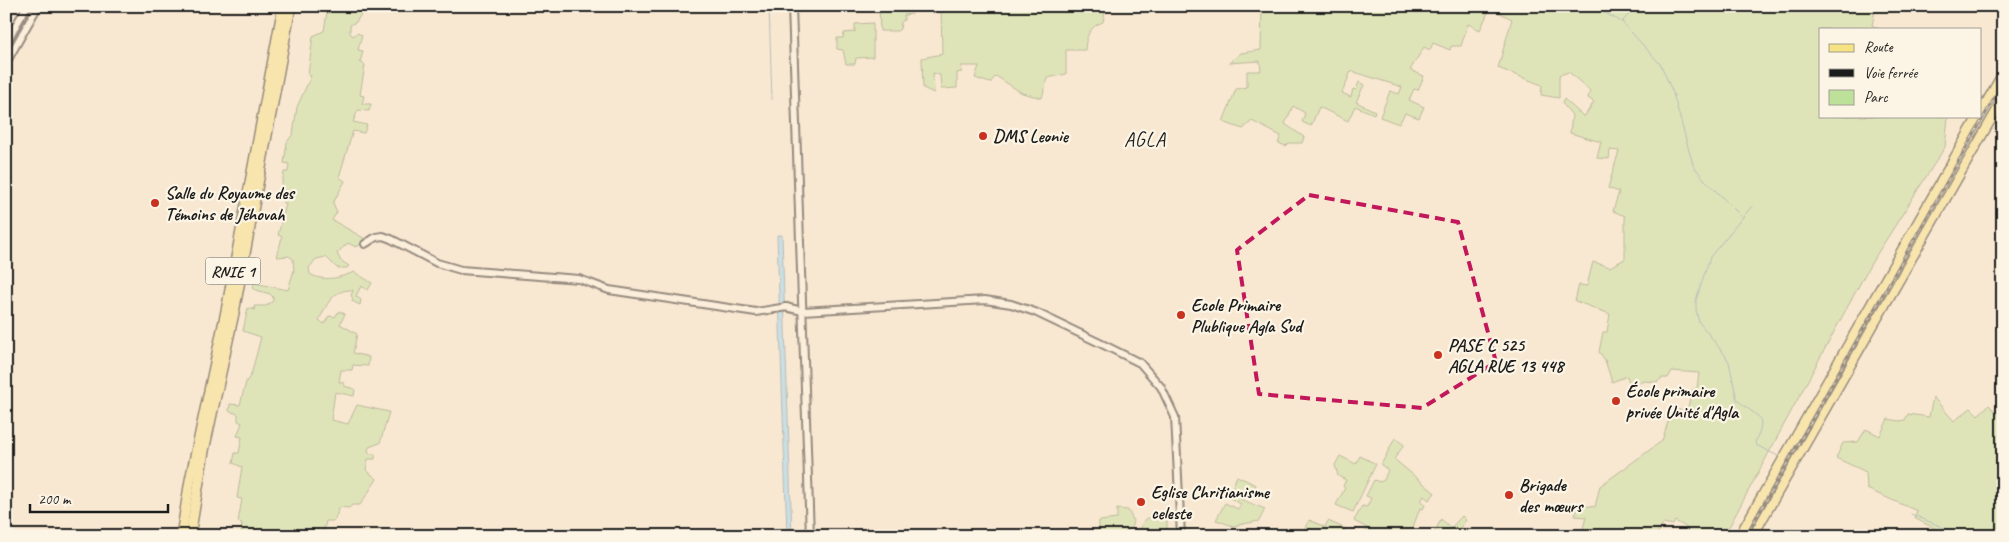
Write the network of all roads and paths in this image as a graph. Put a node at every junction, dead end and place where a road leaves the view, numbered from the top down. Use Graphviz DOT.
graph roads {
  1 [pos="27,6"];
  2 [pos="38,6"];
  3 [pos="282,6"];
  4 [pos="291,6"];
  5 [pos="792,6"];
  6 [pos="6,43"];
  7 [pos="6,63"];
  8 [pos="2003,73"];
  9 [pos="2003,99"];
  10 [pos="2000,107"];
  11 [pos="1982,109"];
  12 [pos="1977,118"];
  13 [pos="365,244"];
  14 [pos="803,309"];
  15 [pos="181,536"];
  16 [pos="190,536"];
  17 [pos="810,536"];
  18 [pos="1181,536"];
  19 [pos="1739,536"];
  20 [pos="1753,536"];
  1 -- 6 [label="street"];
  2 -- 7 [label="street"];
  3 -- 15 [label="highway, RNIE 1"];
  4 -- 16 [label="highway, RNIE 1"];
  5 -- 14 [label="street"];
  8 -- 11 [label="main road"];
  9 -- 10 [label="main road"];
  10 -- 20 [label="main road"];
  12 -- 19 [label="main road"];
  13 -- 14 [label="street"];
  14 -- 17 [label="street"];
  14 -- 18 [label="street"];
}
